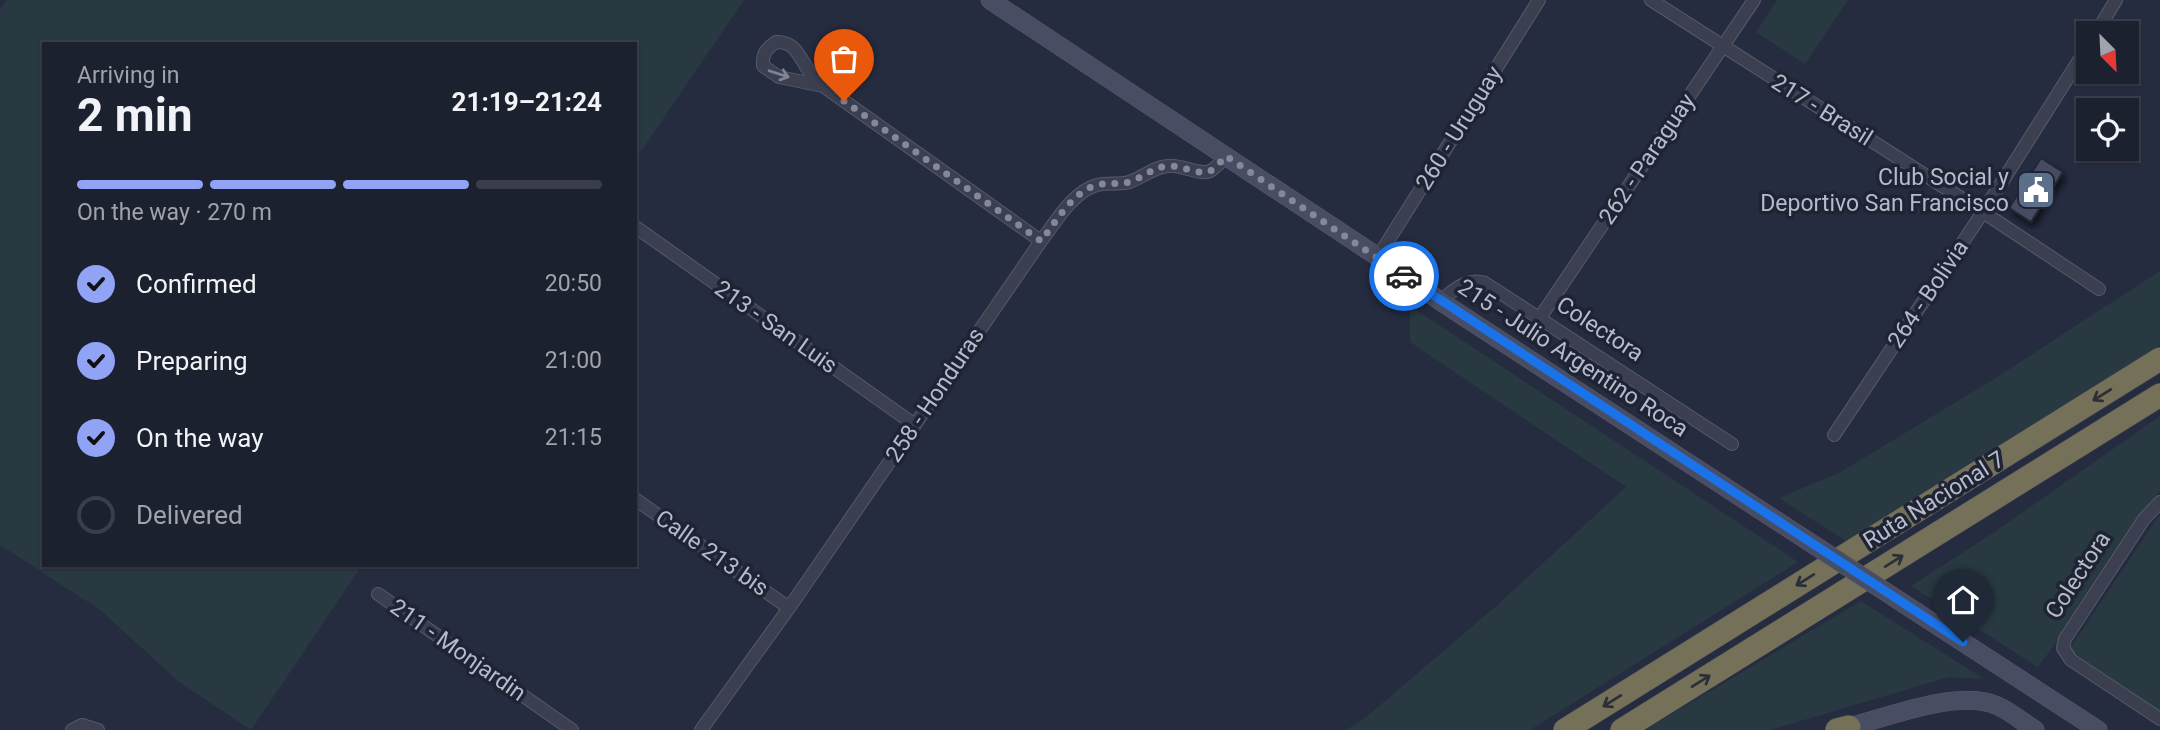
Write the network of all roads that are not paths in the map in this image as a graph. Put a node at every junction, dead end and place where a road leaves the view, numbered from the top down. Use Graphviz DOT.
graph roads {
  1 [pos="990,0"];
  2 [pos="1539,0"];
  3 [pos="1651,0"];
  4 [pos="1754,0"];
  5 [pos="2116,0"];
  6 [pos="2103,21"];
  7 [pos="1723,47"];
  8 [pos="2076,65"];
  9 [pos="823,86"];
  10 [pos="1226,156"];
  11 [pos="1983,212"];
  12 [pos="637,228"];
  13 [pos="1041,241"];
  14 [pos="1378,257"];
  15 [pos="2099,289"];
  16 [pos="1440,301"];
  17 [pos="1539,319"];
  18 [pos="2160,359"];
  19 [pos="2160,395"];
  20 [pos="915,425"];
  21 [pos="1834,435"];
  22 [pos="1732,444"];
  23 [pos="637,500"];
  24 [pos="2160,502"];
  25 [pos="378,594"];
  26 [pos="789,608"];
  27 [pos="2160,719"];
  28 [pos="1844,729"];
  29 [pos="72,730"];
  30 [pos="98,730"];
  31 [pos="572,730"];
  32 [pos="701,730"];
  33 [pos="1565,730"];
  34 [pos="1622,730"];
  35 [pos="2035,730"];
  36 [pos="2098,730"];
  1 -- 10 [label="street, 215 - Julio Argentino Roca"];
  2 -- 14 [label="street, 260 - Uruguay"];
  3 -- 7 [label="street, 217 - Brasil"];
  4 -- 7 [label="street, 262 - Paraguay"];
  5 -- 6 [label="street"];
  7 -- 11 [label="street, 217 - Brasil"];
  7 -- 17 [label="street, 262 - Paraguay"];
  8 -- 11 [label="street, 264 - Bolivia"];
  9 -- 9 [label="street, one-way"];
  9 -- 13 [label="street"];
  10 -- 13 [label="street, 258 - Honduras"];
  10 -- 14 [label="street, 215 - Julio Argentino Roca"];
  11 -- 15 [label="street, 217 - Brasil"];
  11 -- 21 [label="street, 264 - Bolivia"];
  12 -- 20 [label="street, 213 - San Luis"];
  13 -- 20 [label="street, 258 - Honduras"];
  14 -- 16 [label="street, 215 - Julio Argentino Roca"];
  16 -- 17 [label="street, Colectora"];
  16 -- 36 [label="street, 215 - Julio Argentino Roca, bridge"];
  17 -- 22 [label="street, Colectora"];
  18 -- 33 [label="highway, Ruta Nacional 7, one-way"];
  34 -- 19 [label="highway, Ruta Nacional 7, one-way"];
  20 -- 26 [label="street, 258 - Honduras"];
  23 -- 26 [label="street, Calle 213 bis"];
  24 -- 27 [label="street, Colectora"];
  25 -- 31 [label="street, 211 - Monjardin"];
  26 -- 32 [label="street, 258 - Honduras"];
  28 -- 35 [label="street"];
  29 -- 30 [label="street"];
}
